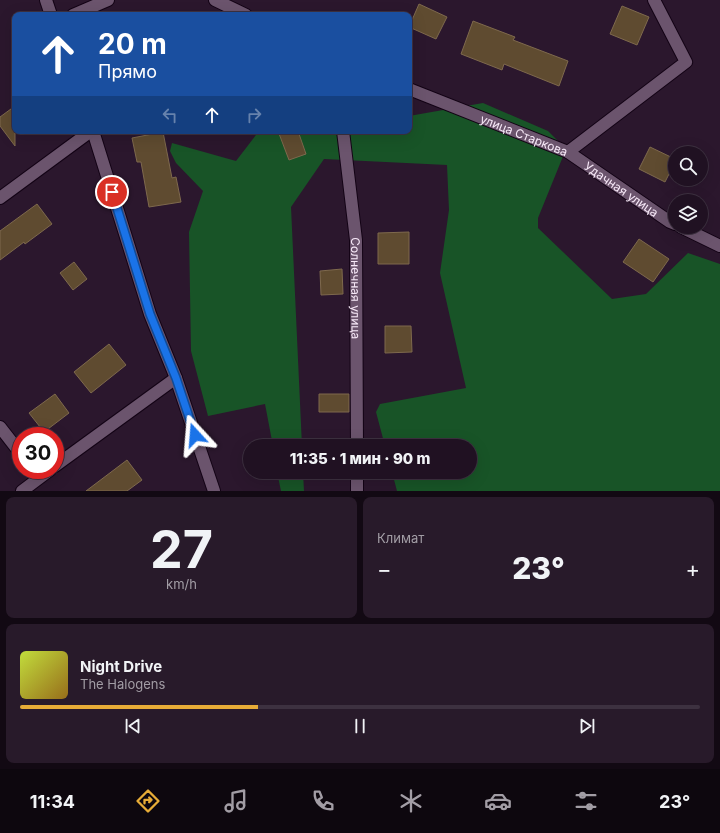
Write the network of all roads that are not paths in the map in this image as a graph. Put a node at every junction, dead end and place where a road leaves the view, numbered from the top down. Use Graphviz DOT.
graph roads {
  1 [pos="46,0"];
  2 [pos="108,0"];
  3 [pos="215,0"];
  4 [pos="654,0"];
  5 [pos="50,12"];
  6 [pos="80,12"];
  7 [pos="240,12"];
  8 [pos="412,89"];
  9 [pos="88,134"];
  10 [pos="93,134"];
  11 [pos="343,134"];
  12 [pos="568,152"];
  13 [pos="0,198"];
  14 [pos="668,221"];
  15 [pos="695,234"];
  16 [pos="720,246"];
  17 [pos="176,378"];
  18 [pos="0,427"];
  19 [pos="357,439"];
  20 [pos="12,442"];
  21 [pos="64,459"];
  22 [pos="32,479"];
  23 [pos="357,479"];
  24 [pos="22,491"];
  25 [pos="214,491"];
  26 [pos="358,491"];
  1 -- 5 [label="street"];
  2 -- 6 [label="street"];
  3 -- 7 [label="street"];
  4 -- 12 [label="street, улица Старкова"];
  8 -- 12 [label="street, улица Старкова"];
  9 -- 13 [label="street"];
  10 -- 17 [label="street"];
  11 -- 19 [label="street, Солнечная улица"];
  12 -- 14 [label="street, Удачная улица"];
  15 -- 16 [label="street"];
  17 -- 21 [label="street"];
  17 -- 25 [label="street"];
  18 -- 20 [label="street"];
  22 -- 24 [label="street"];
  23 -- 26 [label="street"];
}
